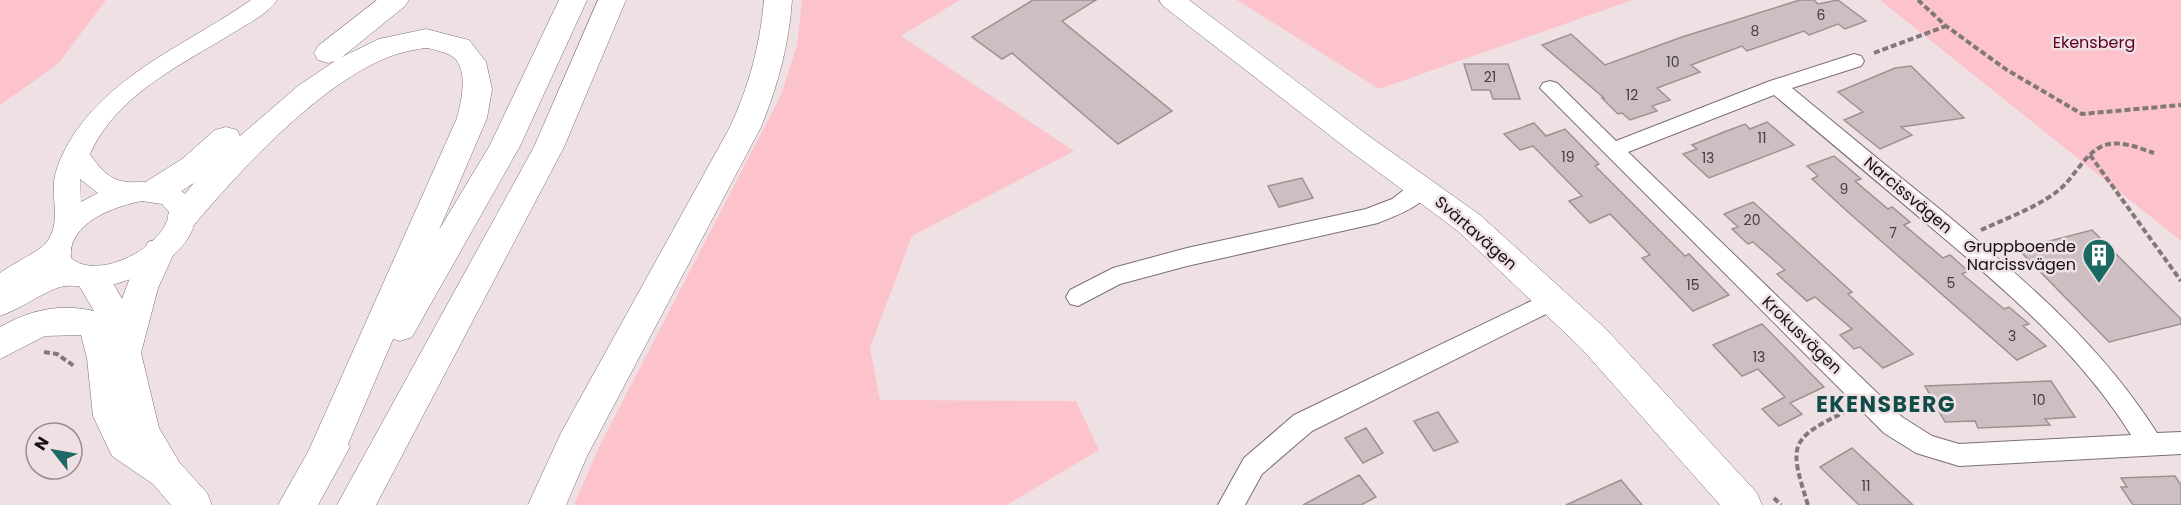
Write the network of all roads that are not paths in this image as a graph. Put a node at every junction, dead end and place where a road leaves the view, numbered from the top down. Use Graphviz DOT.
graph roads {
  1 [pos="266,0"];
  2 [pos="394,0"];
  3 [pos="573,0"];
  4 [pos="612,0"];
  5 [pos="778,0"];
  6 [pos="1172,0"];
  7 [pos="1854,61"];
  8 [pos="1777,86"];
  9 [pos="1550,88"];
  10 [pos="1613,150"];
  11 [pos="77,154"];
  12 [pos="1422,188"];
  13 [pos="141,192"];
  14 [pos="183,216"];
  15 [pos="69,226"];
  16 [pos="57,250"];
  17 [pos="159,252"];
  18 [pos="82,275"];
  19 [pos="0,288"];
  20 [pos="1078,297"];
  21 [pos="1552,300"];
  22 [pos="0,305"];
  23 [pos="0,345"];
  24 [pos="124,352"];
  25 [pos="2181,443"];
  26 [pos="2151,445"];
  27 [pos="320,467"];
  28 [pos="166,473"];
  29 [pos="194,505"];
  30 [pos="297,505"];
  31 [pos="356,505"];
  32 [pos="547,505"];
  33 [pos="1231,505"];
  34 [pos="1744,505"];
  1 -- 11 [label="street"];
  2 -- 13 [label="highway"];
  3 -- 27 [label="highway"];
  4 -- 31 [label="highway"];
  5 -- 32 [label="highway"];
  6 -- 12 [label="main road, Svärtavägen"];
  7 -- 8 [label="street"];
  8 -- 10 [label="street"];
  8 -- 26 [label="street, Narcissvägen"];
  9 -- 10 [label="street, Krokusvägen"];
  10 -- 26 [label="street, Krokusvägen"];
  11 -- 13 [label="street"];
  11 -- 15 [label="street"];
  12 -- 20 [label="street"];
  12 -- 21 [label="main road, Svärtavägen"];
  13 -- 14 [label="street"];
  13 -- 15 [label="street"];
  14 -- 17 [label="street"];
  14 -- 27 [label="highway"];
  15 -- 16 [label="street"];
  16 -- 18 [label="street"];
  16 -- 19 [label="street"];
  17 -- 18 [label="street"];
  17 -- 24 [label="main road"];
  18 -- 22 [label="street"];
  18 -- 24 [label="main road"];
  21 -- 33 [label="street"];
  21 -- 34 [label="main road, Svärtavägen"];
  23 -- 28 [label="main road"];
  24 -- 28 [label="main road"];
  25 -- 26 [label="street, Krokusvägen"];
  27 -- 30 [label="highway"];
  28 -- 29 [label="main road"];
}
